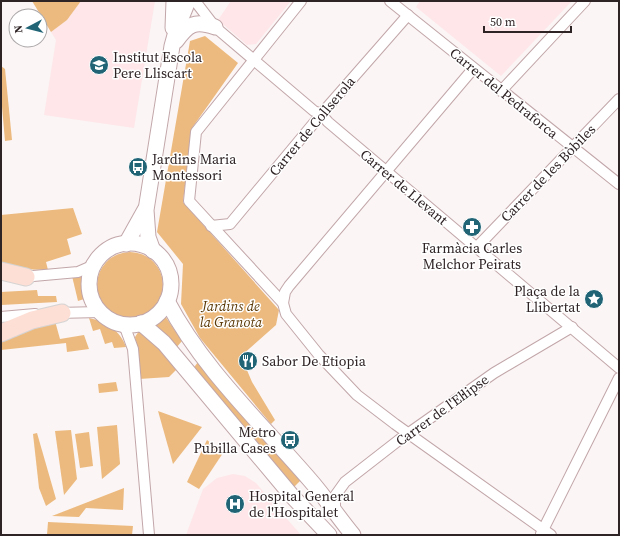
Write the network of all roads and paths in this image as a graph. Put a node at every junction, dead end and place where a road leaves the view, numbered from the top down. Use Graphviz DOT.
graph roads {
  1 [pos="174,1"];
  2 [pos="188,1"];
  3 [pos="195,1"];
  4 [pos="300,1"];
  5 [pos="390,1"];
  6 [pos="585,1"];
  7 [pos="408,15"];
  8 [pos="214,27"];
  9 [pos="172,46"];
  10 [pos="253,60"];
  11 [pos="473,68"];
  12 [pos="501,91"];
  13 [pos="619,99"];
  14 [pos="321,114"];
  15 [pos="572,147"];
  16 [pos="385,172"];
  17 [pos="619,184"];
  18 [pos="146,210"];
  19 [pos="211,226"];
  20 [pos="126,244"];
  21 [pos="477,248"];
  22 [pos="153,251"];
  23 [pos="94,265"];
  24 [pos="1,271"];
  25 [pos="26,277"];
  26 [pos="1,279"];
  27 [pos="167,301"];
  28 [pos="283,303"];
  29 [pos="100,312"];
  30 [pos="62,313"];
  31 [pos="1,317"];
  32 [pos="142,323"];
  33 [pos="122,324"];
  34 [pos="572,327"];
  35 [pos="1,333"];
  36 [pos="619,368"];
  37 [pos="619,378"];
  38 [pos="409,434"];
  39 [pos="336,513"];
  40 [pos="545,533"];
  41 [pos="149,535"];
  42 [pos="329,535"];
  43 [pos="353,535"];
  1 -- 9 [label="street"];
  2 -- 9 [label="street"];
  3 -- 8 [label="street, Carrer de Llevant"];
  4 -- 10 [label="street"];
  5 -- 7 [label="street, Carrer del Pedraforca"];
  6 -- 12 [label="street"];
  7 -- 11 [label="street, Carrer del Pedraforca"];
  7 -- 14 [label="street, Carrer de Collserola"];
  8 -- 9 [label="street"];
  8 -- 10 [label="street, Carrer de Llevant"];
  9 -- 18 [label="street"];
  10 -- 14 [label="street, Carrer de Llevant"];
  10 -- 19 [label="street"];
  11 -- 12 [label="street, Carrer del Pedraforca"];
  11 -- 16 [label="street"];
  12 -- 15 [label="street, Carrer del Pedraforca"];
  13 -- 15 [label="street, Carrer de les Bòbiles"];
  14 -- 16 [label="street, Carrer de Llevant"];
  14 -- 19 [label="street, Carrer de Collserola"];
  15 -- 17 [label="street, Carrer del Pedraforca"];
  15 -- 21 [label="street, Carrer de les Bòbiles"];
  16 -- 21 [label="street, Carrer de Llevant"];
  16 -- 28 [label="street"];
  18 -- 20 [label="street"];
  18 -- 22 [label="street"];
  19 -- 28 [label="street"];
  20 -- 22 [label="street"];
  20 -- 23 [label="street"];
  21 -- 34 [label="street, Carrer de Llevant"];
  22 -- 27 [label="street"];
  23 -- 25 [label="street"];
  23 -- 29 [label="street"];
  24 -- 25 [label="main road"];
  25 -- 26 [label="street"];
  27 -- 32 [label="street"];
  27 -- 39 [label="street"];
  28 -- 38 [label="street"];
  29 -- 30 [label="street"];
  29 -- 33 [label="street"];
  30 -- 31 [label="street"];
  30 -- 35 [label="main road"];
  32 -- 33 [label="street"];
  32 -- 42 [label="street"];
  33 -- 41 [label="street"];
  34 -- 36 [label="street, Carrer de Llevant"];
  34 -- 38 [label="street, Carrer de l'El·lipse"];
  37 -- 40 [label="street"];
  38 -- 39 [label="street, Carrer de l'El·lipse"];
  38 -- 40 [label="street"];
  39 -- 43 [label="street"];
}
